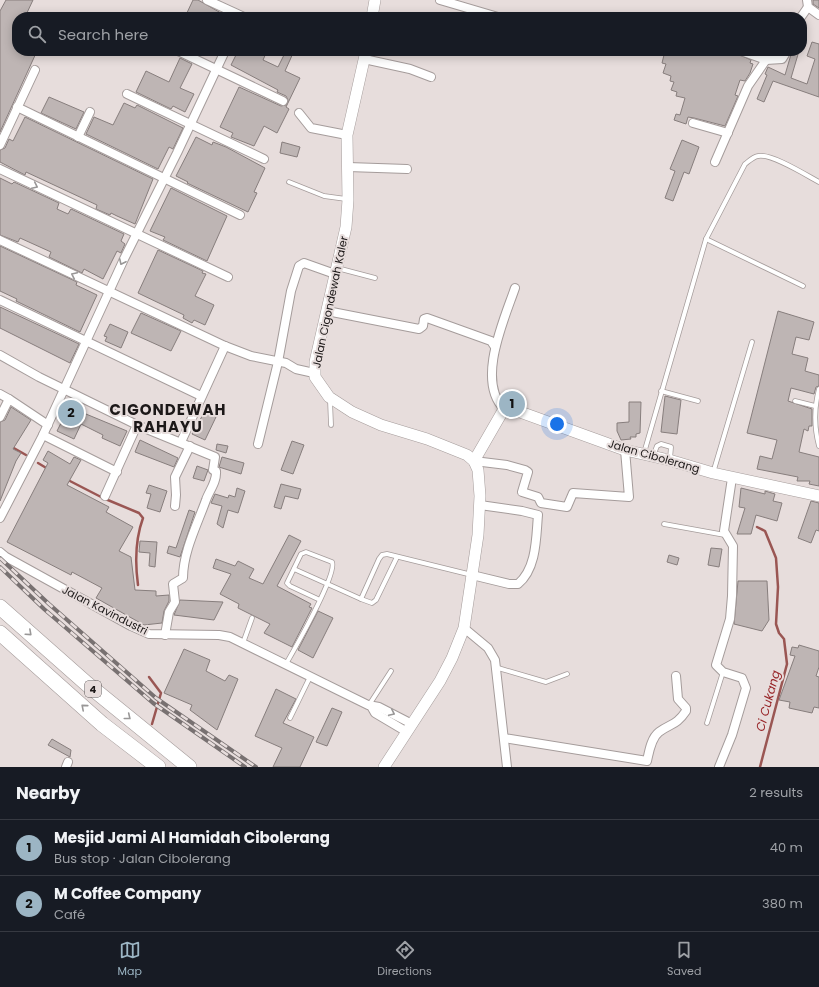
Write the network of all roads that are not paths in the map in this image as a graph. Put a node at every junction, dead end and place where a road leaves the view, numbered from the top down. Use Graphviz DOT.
graph roads {
  1 [pos="206,0"];
  2 [pos="375,0"];
  3 [pos="440,0"];
  4 [pos="808,3"];
  5 [pos="231,12"];
  6 [pos="373,12"];
  7 [pos="481,12"];
  8 [pos="804,12"];
  9 [pos="819,15"];
  10 [pos="189,56"];
  11 [pos="222,56"];
  12 [pos="365,56"];
  13 [pos="368,56"];
  14 [pos="755,56"];
  15 [pos="785,56"];
  16 [pos="766,60"];
  17 [pos="216,69"];
  18 [pos="35,70"];
  19 [pos="431,77"];
  20 [pos="127,94"];
  21 [pos="284,101"];
  22 [pos="17,107"];
  23 [pos="90,112"];
  24 [pos="299,113"];
  25 [pos="693,122"];
  26 [pos="190,124"];
  27 [pos="728,133"];
  28 [pos="347,135"];
  29 [pos="78,136"];
  30 [pos="0,144"];
  31 [pos="264,160"];
  32 [pos="715,162"];
  33 [pos="348,167"];
  34 [pos="0,169"];
  35 [pos="407,169"];
  36 [pos="164,178"];
  37 [pos="289,182"];
  38 [pos="819,182"];
  39 [pos="348,200"];
  40 [pos="240,215"];
  41 [pos="137,233"];
  42 [pos="706,239"];
  43 [pos="0,240"];
  44 [pos="336,271"];
  45 [pos="228,277"];
  46 [pos="375,278"];
  47 [pos="803,286"];
  48 [pos="515,288"];
  49 [pos="109,291"];
  50 [pos="0,300"];
  51 [pos="327,311"];
  52 [pos="86,340"];
  53 [pos="752,342"];
  54 [pos="225,346"];
  55 [pos="495,347"];
  56 [pos="0,355"];
  57 [pos="278,362"];
  58 [pos="314,373"];
  59 [pos="63,389"];
  60 [pos="819,389"];
  61 [pos="661,392"];
  62 [pos="0,394"];
  63 [pos="201,396"];
  64 [pos="329,397"];
  65 [pos="9,399"];
  66 [pos="698,401"];
  67 [pos="795,401"];
  68 [pos="815,406"];
  69 [pos="504,409"];
  70 [pos="0,417"];
  71 [pos="48,425"];
  72 [pos="331,425"];
  73 [pos="137,426"];
  74 [pos="43,435"];
  75 [pos="181,442"];
  76 [pos="258,444"];
  77 [pos="190,446"];
  78 [pos="819,446"];
  79 [pos="625,450"];
  80 [pos="648,455"];
  81 [pos="474,461"];
  82 [pos="117,472"];
  83 [pos="713,473"];
  84 [pos="732,478"];
  85 [pos="105,496"];
  86 [pos="819,496"];
  87 [pos="541,503"];
  88 [pos="480,505"];
  89 [pos="175,506"];
  90 [pos="538,515"];
  91 [pos="0,518"];
  92 [pos="664,524"];
  93 [pos="725,535"];
  94 [pos="0,552"];
  95 [pos="397,557"];
  96 [pos="294,569"];
  97 [pos="472,575"];
  98 [pos="326,584"];
  99 [pos="361,599"];
  100 [pos="320,600"];
  101 [pos="0,607"];
  102 [pos="252,618"];
  103 [pos="464,628"];
  104 [pos="0,633"];
  105 [pos="165,635"];
  106 [pos="244,643"];
  107 [pos="286,664"];
  108 [pos="498,668"];
  109 [pos="391,671"];
  110 [pos="724,672"];
  111 [pos="567,674"];
  112 [pos="676,676"];
  113 [pos="310,677"];
  114 [pos="370,705"];
  115 [pos="290,718"];
  116 [pos="707,723"];
  117 [pos="410,728"];
  118 [pos="504,738"];
  119 [pos="158,767"];
  120 [pos="189,767"];
  121 [pos="384,767"];
  122 [pos="507,767"];
  123 [pos="719,767"];
  1 -- 5 [label="street"];
  2 -- 6 [label="main road"];
  3 -- 7 [label="street"];
  4 -- 8 [label="street"];
  4 -- 9 [label="street"];
  10 -- 17 [label="street"];
  11 -- 17 [label="street"];
  12 -- 28 [label="main road, Jalan Cigondewah Kaler"];
  13 -- 19 [label="street"];
  14 -- 16 [label="street"];
  15 -- 16 [label="street"];
  16 -- 27 [label="street"];
  17 -- 21 [label="street"];
  17 -- 26 [label="street"];
  18 -- 22 [label="street"];
  20 -- 26 [label="street"];
  22 -- 29 [label="street"];
  22 -- 30 [label="street"];
  23 -- 29 [label="street"];
  24 -- 28 [label="street"];
  25 -- 27 [label="street"];
  26 -- 31 [label="street"];
  26 -- 36 [label="street"];
  27 -- 32 [label="street"];
  28 -- 33 [label="main road, Jalan Cigondewah Kaler"];
  29 -- 36 [label="street"];
  33 -- 35 [label="street"];
  33 -- 39 [label="main road, Jalan Cigondewah Kaler"];
  34 -- 41 [label="street, one-way"];
  36 -- 40 [label="street"];
  36 -- 41 [label="street"];
  37 -- 39 [label="lane"];
  38 -- 42 [label="lane"];
  39 -- 44 [label="main road, Jalan Cigondewah Kaler"];
  41 -- 45 [label="street"];
  41 -- 49 [label="street, one-way"];
  42 -- 47 [label="lane"];
  42 -- 61 [label="lane"];
  49 -- 43 [label="street, one-way"];
  44 -- 46 [label="lane"];
  44 -- 51 [label="main road, Jalan Cigondewah Kaler"];
  44 -- 57 [label="street"];
  48 -- 55 [label="street"];
  49 -- 52 [label="street"];
  49 -- 54 [label="street"];
  50 -- 52 [label="street"];
  51 -- 55 [label="street"];
  51 -- 58 [label="main road, Jalan Cigondewah Kaler"];
  52 -- 59 [label="street"];
  52 -- 63 [label="street"];
  53 -- 83 [label="lane"];
  54 -- 57 [label="street"];
  54 -- 63 [label="street"];
  55 -- 69 [label="street"];
  56 -- 59 [label="street"];
  57 -- 58 [label="street"];
  57 -- 76 [label="street"];
  58 -- 64 [label="main road, Jalan Cigondewah Kaler"];
  59 -- 71 [label="street"];
  59 -- 73 [label="street"];
  60 -- 68 [label="lane"];
  61 -- 66 [label="lane"];
  61 -- 80 [label="lane"];
  62 -- 65 [label="street"];
  63 -- 75 [label="street"];
  64 -- 72 [label="lane"];
  64 -- 81 [label="main road, Jalan Cigondewah Kaler"];
  65 -- 70 [label="street"];
  65 -- 71 [label="street"];
  67 -- 68 [label="lane"];
  68 -- 78 [label="lane"];
  69 -- 79 [label="main road, Jalan Cibolerang"];
  69 -- 81 [label="main road"];
  71 -- 74 [label="street"];
  73 -- 75 [label="street"];
  73 -- 82 [label="street"];
  74 -- 82 [label="street"];
  74 -- 91 [label="street"];
  75 -- 77 [label="street"];
  77 -- 89 [label="street"];
  77 -- 105 [label="street"];
  79 -- 80 [label="main road, Jalan Cibolerang"];
  79 -- 87 [label="street"];
  80 -- 83 [label="main road, Jalan Cibolerang"];
  81 -- 87 [label="street"];
  81 -- 88 [label="main road"];
  82 -- 85 [label="street"];
  83 -- 84 [label="main road, Jalan Cibolerang"];
  84 -- 86 [label="main road, Jalan Cibolerang"];
  84 -- 93 [label="street"];
  87 -- 90 [label="street"];
  88 -- 90 [label="street"];
  88 -- 97 [label="main road"];
  90 -- 97 [label="street"];
  92 -- 93 [label="lane"];
  93 -- 110 [label="street"];
  94 -- 105 [label="street, Jalan Kavindustri"];
  95 -- 97 [label="lane"];
  95 -- 99 [label="lane"];
  95 -- 99 [label="lane"];
  96 -- 98 [label="lane"];
  96 -- 98 [label="lane"];
  96 -- 100 [label="lane"];
  97 -- 103 [label="main road"];
  98 -- 99 [label="lane"];
  98 -- 100 [label="lane"];
  100 -- 107 [label="lane"];
  101 -- 120 [label="highway, 4, one-way"];
  102 -- 106 [label="lane"];
  103 -- 108 [label="street"];
  103 -- 117 [label="main road"];
  119 -- 104 [label="highway, 4, one-way"];
  105 -- 106 [label="street, Jalan Kavindustri"];
  106 -- 107 [label="street, Jalan Kavindustri"];
  107 -- 113 [label="street, Jalan Kavindustri"];
  108 -- 111 [label="lane"];
  108 -- 118 [label="street"];
  109 -- 114 [label="lane"];
  110 -- 116 [label="lane"];
  110 -- 123 [label="street"];
  112 -- 118 [label="street"];
  113 -- 114 [label="street, Jalan Kavindustri"];
  113 -- 115 [label="lane"];
  114 -- 117 [label="street, Jalan Kavindustri"];
  117 -- 121 [label="main road"];
  118 -- 122 [label="street"];
}
